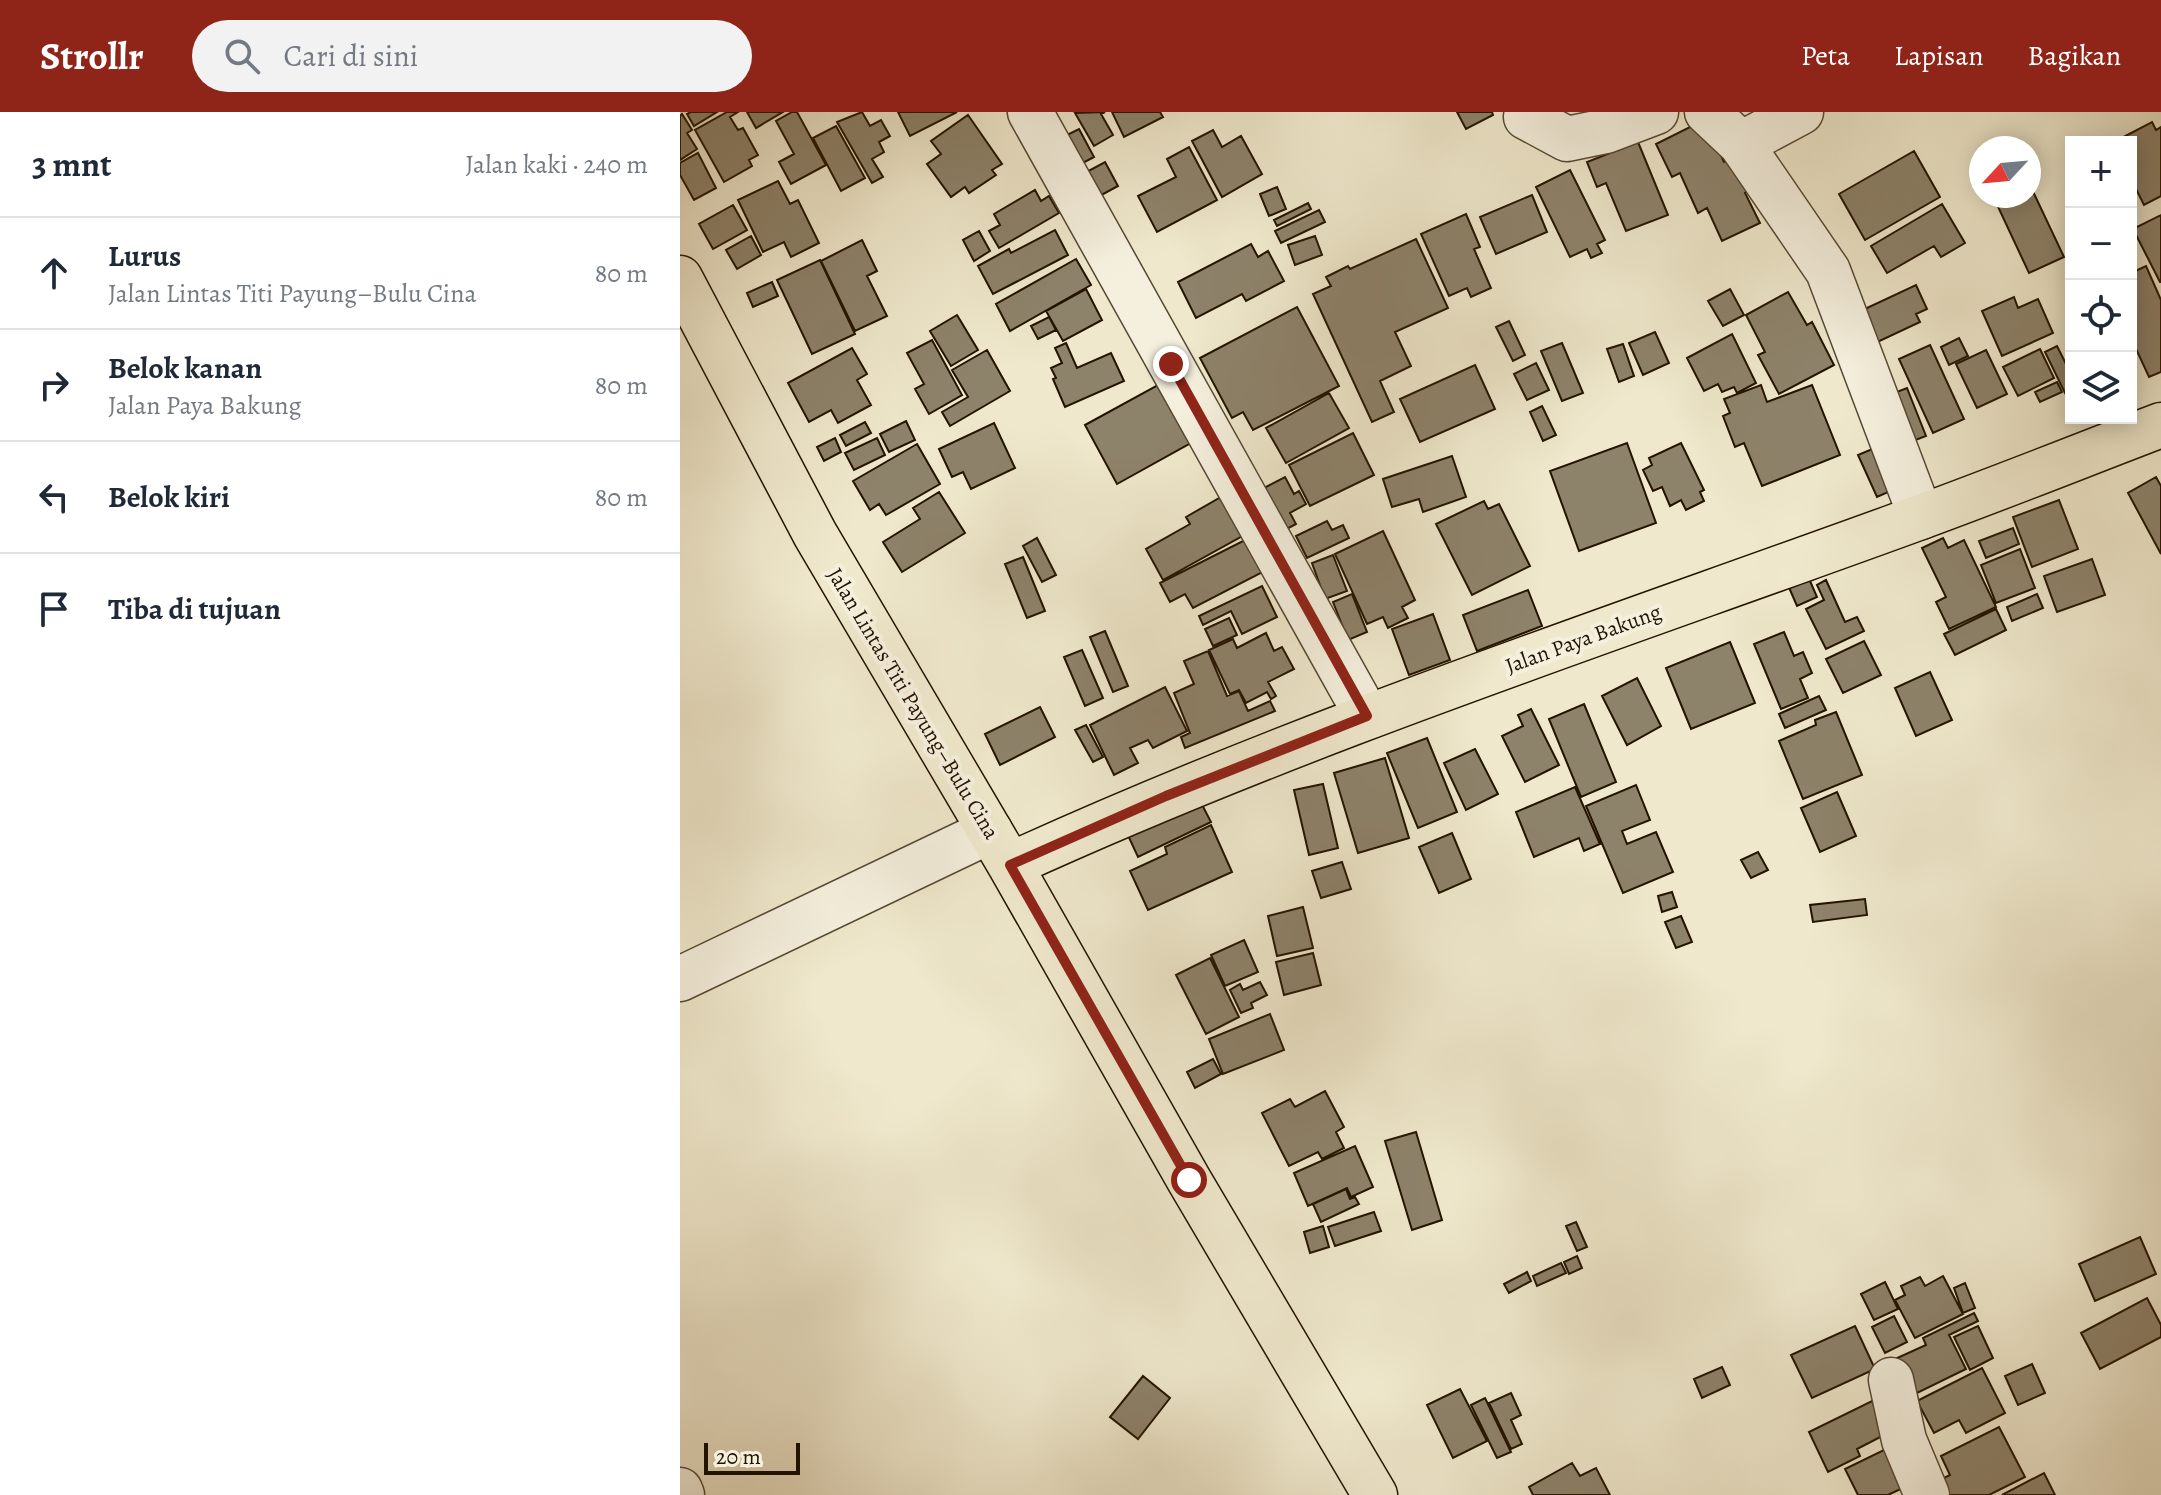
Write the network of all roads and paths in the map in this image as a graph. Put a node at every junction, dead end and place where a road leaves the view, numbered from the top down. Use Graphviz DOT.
graph roads {
  1 [pos="1030,112"];
  2 [pos="1527,112"];
  3 [pos="1656,112"];
  4 [pos="1707,112"];
  5 [pos="1801,112"];
  6 [pos="1741,144"];
  7 [pos="680,278"];
  8 [pos="2161,425"];
  9 [pos="1921,517"];
  10 [pos="1367,716"];
  11 [pos="1000,848"];
  12 [pos="680,979"];
  13 [pos="1891,1380"];
  14 [pos="1375,1495"];
  15 [pos="1927,1495"];
  1 -- 10 [label="street"];
  2 -- 3 [label="street"];
  4 -- 6 [label="street"];
  5 -- 6 [label="street"];
  6 -- 9 [label="street"];
  7 -- 11 [label="main road, Jalan Lintas Titi Payung–Bulu Cina"];
  8 -- 9 [label="main road, Jalan Paya Bakung"];
  9 -- 10 [label="main road, Jalan Paya Bakung"];
  10 -- 11 [label="main road, Jalan Paya Bakung"];
  11 -- 12 [label="street"];
  11 -- 14 [label="main road, Jalan Lintas Titi Payung–Bulu Cina"];
  13 -- 15 [label="street"];
}
